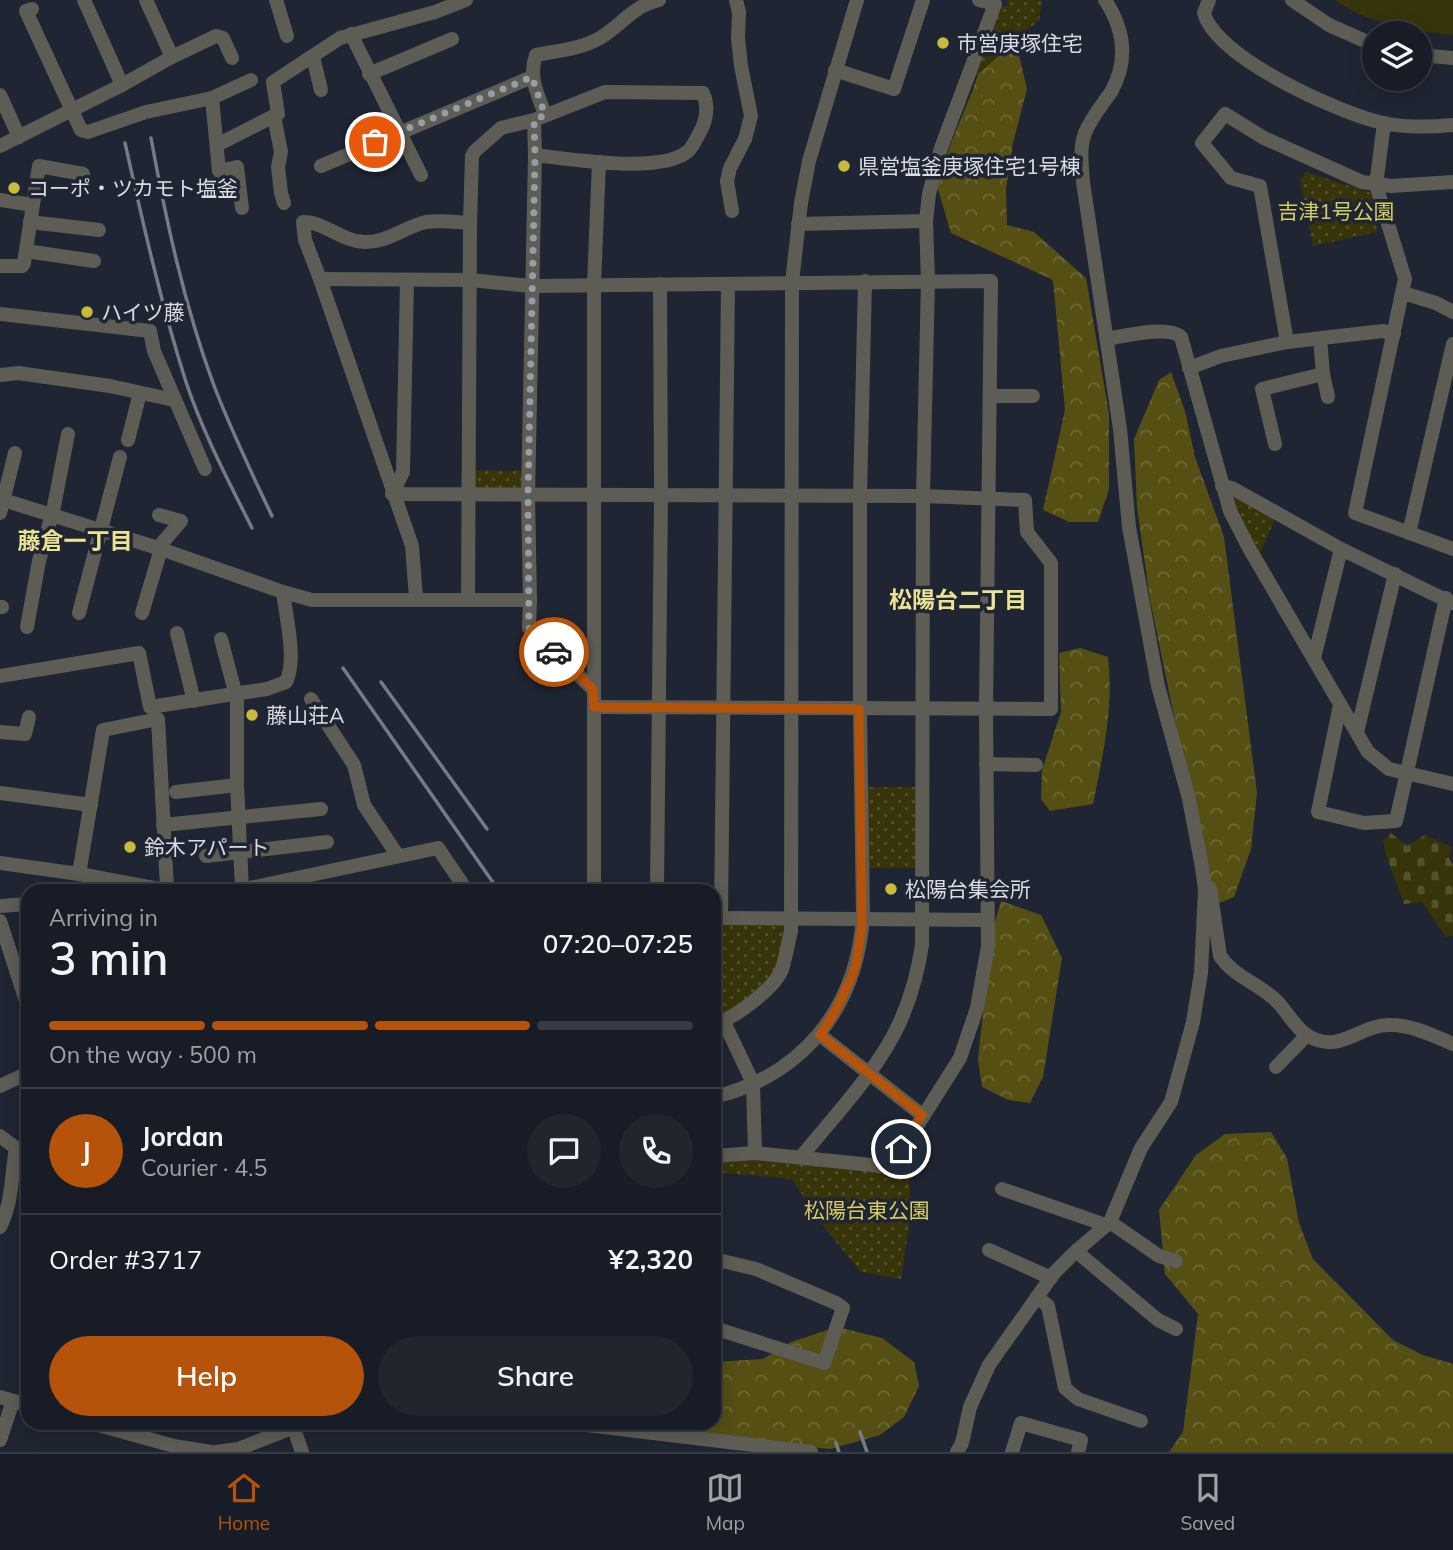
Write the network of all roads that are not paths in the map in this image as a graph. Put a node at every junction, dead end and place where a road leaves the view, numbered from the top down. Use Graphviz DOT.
graph roads {
  1 [pos="84,0"];
  2 [pos="146,0"];
  3 [pos="276,0"];
  4 [pos="466,0"];
  5 [pos="659,0"];
  6 [pos="736,0"];
  7 [pos="857,0"];
  8 [pos="923,0"];
  9 [pos="979,0"];
  10 [pos="1105,0"];
  11 [pos="1209,0"];
  12 [pos="1292,0"];
  13 [pos="32,9"];
  14 [pos="351,34"];
  15 [pos="287,36"];
  16 [pos="452,39"];
  17 [pos="1362,39"];
  18 [pos="1432,56"];
  19 [pos="172,57"];
  20 [pos="313,57"];
  21 [pos="232,58"];
  22 [pos="1453,58"];
  23 [pos="835,70"];
  24 [pos="369,74"];
  25 [pos="532,77"];
  26 [pos="251,80"];
  27 [pos="122,85"];
  28 [pos="321,90"];
  29 [pos="0,95"];
  30 [pos="212,98"];
  31 [pos="70,111"];
  32 [pos="274,116"];
  33 [pos="539,117"];
  34 [pos="1384,123"];
  35 [pos="1453,125"];
  36 [pos="399,132"];
  37 [pos="19,137"];
  38 [pos="217,145"];
  39 [pos="0,146"];
  40 [pos="535,155"];
  41 [pos="599,162"];
  42 [pos="321,166"];
  43 [pos="83,174"];
  44 [pos="421,175"];
  45 [pos="1453,182"];
  46 [pos="1376,185"];
  47 [pos="0,200"];
  48 [pos="284,203"];
  49 [pos="33,205"];
  50 [pos="242,208"];
  51 [pos="732,211"];
  52 [pos="926,221"];
  53 [pos="30,222"];
  54 [pos="470,223"];
  55 [pos="798,224"];
  56 [pos="99,230"];
  57 [pos="26,251"];
  58 [pos="94,261"];
  59 [pos="0,266"];
  60 [pos="320,279"];
  61 [pos="407,280"];
  62 [pos="470,281"];
  63 [pos="865,281"];
  64 [pos="928,281"];
  65 [pos="792,282"];
  66 [pos="660,284"];
  67 [pos="594,285"];
  68 [pos="728,285"];
  69 [pos="531,286"];
  70 [pos="1403,293"];
  71 [pos="1453,312"];
  72 [pos="0,314"];
  73 [pos="1394,334"];
  74 [pos="1107,339"];
  75 [pos="1320,339"];
  76 [pos="1287,342"];
  77 [pos="1453,344"];
  78 [pos="1189,368"];
  79 [pos="1323,374"];
  80 [pos="0,375"];
  81 [pos="140,393"];
  82 [pos="991,396"];
  83 [pos="1033,396"];
  84 [pos="1328,397"];
  85 [pos="174,400"];
  86 [pos="68,434"];
  87 [pos="128,440"];
  88 [pos="1275,444"];
  89 [pos="15,453"];
  90 [pos="120,457"];
  91 [pos="205,470"];
  92 [pos="1222,486"];
  93 [pos="392,495"];
  94 [pos="468,496"];
  95 [pos="528,496"];
  96 [pos="661,496"];
  97 [pos="727,496"];
  98 [pos="790,496"];
  99 [pos="860,496"];
  100 [pos="923,496"];
  101 [pos="594,497"];
  102 [pos="988,497"];
  103 [pos="1,504"];
  104 [pos="159,515"];
  105 [pos="50,516"];
  106 [pos="100,531"];
  107 [pos="1409,533"];
  108 [pos="159,549"];
  109 [pos="1341,549"];
  110 [pos="1453,549"];
  111 [pos="1395,574"];
  112 [pos="283,592"];
  113 [pos="416,598"];
  114 [pos="468,599"];
  115 [pos="530,600"];
  116 [pos="1450,601"];
  117 [pos="79,613"];
  118 [pos="142,613"];
  119 [pos="27,627"];
  120 [pos="177,632"];
  121 [pos="221,639"];
  122 [pos="1314,658"];
  123 [pos="0,676"];
  124 [pos="593,689"];
  125 [pos="234,694"];
  126 [pos="311,699"];
  127 [pos="194,701"];
  128 [pos="1340,705"];
  129 [pos="594,707"];
  130 [pos="658,708"];
  131 [pos="722,709"];
  132 [pos="791,709"];
  133 [pos="859,709"];
  134 [pos="923,709"];
  135 [pos="986,710"];
  136 [pos="29,717"];
  137 [pos="0,732"];
  138 [pos="1357,732"];
  139 [pos="986,764"];
  140 [pos="1036,765"];
  141 [pos="1407,774"];
  142 [pos="1453,784"];
  143 [pos="237,785"];
  144 [pos="176,792"];
  145 [pos="0,793"];
  146 [pos="91,805"];
  147 [pos="321,809"];
  148 [pos="239,819"];
  149 [pos="163,825"];
  150 [pos="327,842"];
  151 [pos="240,852"];
  152 [pos="206,856"];
  153 [pos="398,856"];
  154 [pos="0,863"];
  155 [pos="1202,867"];
  156 [pos="79,874"];
  157 [pos="135,884"];
  158 [pos="168,884"];
  159 [pos="239,884"];
  160 [pos="267,884"];
  161 [pos="462,884"];
  162 [pos="594,884"];
  163 [pos="657,884"];
  164 [pos="719,884"];
  165 [pos="21,904"];
  166 [pos="0,906"];
  167 [pos="721,918"];
  168 [pos="863,918"];
  169 [pos="791,919"];
  170 [pos="0,920"];
  171 [pos="923,920"];
  172 [pos="987,920"];
  173 [pos="21,985"];
  174 [pos="721,1022"];
  175 [pos="721,1027"];
  176 [pos="820,1035"];
  177 [pos="1307,1035"];
  178 [pos="1453,1044"];
  179 [pos="1276,1068"];
  180 [pos="869,1073"];
  181 [pos="21,1076"];
  182 [pos="753,1083"];
  183 [pos="0,1086"];
  184 [pos="721,1094"];
  185 [pos="922,1115"];
  186 [pos="0,1136"];
  187 [pos="755,1153"];
  188 [pos="721,1155"];
  189 [pos="801,1157"];
  190 [pos="1002,1189"];
  191 [pos="1107,1225"];
  192 [pos="0,1227"];
  193 [pos="989,1250"];
  194 [pos="1077,1250"];
  195 [pos="721,1261"];
  196 [pos="1177,1261"];
  197 [pos="1051,1278"];
  198 [pos="1037,1297"];
  199 [pos="1176,1329"];
  200 [pos="721,1330"];
  201 [pos="6,1399"];
  202 [pos="1141,1421"];
  203 [pos="116,1430"];
  204 [pos="285,1430"];
  205 [pos="298,1430"];
  206 [pos="628,1430"];
  207 [pos="0,1440"];
  208 [pos="214,1452"];
  209 [pos="302,1452"];
  210 [pos="811,1452"];
  211 [pos="957,1452"];
  212 [pos="1012,1452"];
  213 [pos="1078,1452"];
  1 -- 27 [label="street"];
  2 -- 19 [label="street"];
  3 -- 15 [label="street"];
  4 -- 14 [label="street"];
  5 -- 25 [label="street"];
  6 -- 51 [label="street"];
  7 -- 23 [label="street"];
  8 -- 23 [label="street"];
  9 -- 52 [label="street"];
  10 -- 74 [label="street"];
  11 -- 34 [label="street"];
  12 -- 17 [label="street"];
  13 -- 31 [label="street"];
  14 -- 20 [label="street"];
  14 -- 24 [label="street"];
  16 -- 24 [label="street"];
  18 -- 22 [label="street"];
  19 -- 21 [label="street"];
  19 -- 27 [label="street"];
  20 -- 28 [label="street"];
  20 -- 32 [label="street"];
  23 -- 55 [label="street"];
  24 -- 36 [label="street"];
  25 -- 33 [label="street"];
  25 -- 36 [label="street"];
  26 -- 30 [label="street"];
  27 -- 31 [label="street"];
  29 -- 37 [label="street"];
  30 -- 31 [label="street"];
  30 -- 38 [label="street"];
  31 -- 37 [label="street"];
  32 -- 38 [label="street"];
  32 -- 48 [label="street"];
  33 -- 40 [label="street"];
  33 -- 41 [label="street"];
  33 -- 54 [label="street"];
  34 -- 35 [label="street"];
  34 -- 46 [label="street"];
  36 -- 42 [label="street"];
  36 -- 44 [label="street"];
  37 -- 39 [label="street"];
  38 -- 50 [label="street"];
  40 -- 41 [label="street"];
  40 -- 69 [label="street"];
  41 -- 67 [label="street"];
  43 -- 49 [label="street"];
  45 -- 46 [label="street"];
  46 -- 70 [label="street"];
  46 -- 76 [label="street"];
  47 -- 49 [label="street"];
  49 -- 53 [label="street"];
  52 -- 55 [label="street"];
  52 -- 64 [label="street"];
  53 -- 56 [label="street"];
  53 -- 57 [label="street"];
  54 -- 60 [label="street"];
  54 -- 62 [label="street"];
  55 -- 65 [label="street"];
  57 -- 58 [label="street"];
  57 -- 59 [label="street"];
  60 -- 61 [label="street"];
  60 -- 93 [label="street"];
  61 -- 62 [label="street"];
  61 -- 93 [label="street"];
  62 -- 69 [label="street"];
  62 -- 94 [label="street"];
  63 -- 64 [label="street"];
  63 -- 65 [label="street"];
  63 -- 99 [label="street"];
  64 -- 82 [label="street"];
  64 -- 100 [label="street"];
  65 -- 68 [label="street"];
  65 -- 98 [label="street"];
  66 -- 67 [label="street"];
  66 -- 68 [label="street"];
  66 -- 96 [label="street"];
  67 -- 69 [label="street"];
  67 -- 101 [label="street"];
  68 -- 97 [label="street"];
  69 -- 95 [label="street"];
  70 -- 71 [label="street"];
  70 -- 73 [label="street"];
  72 -- 85 [label="street"];
  73 -- 75 [label="street"];
  73 -- 107 [label="street"];
  74 -- 78 [label="street"];
  74 -- 155 [label="street"];
  75 -- 76 [label="street"];
  75 -- 79 [label="street"];
  76 -- 78 [label="street"];
  77 -- 107 [label="street"];
  78 -- 92 [label="street"];
  79 -- 84 [label="street"];
  79 -- 88 [label="street"];
  80 -- 81 [label="street"];
  81 -- 85 [label="street"];
  81 -- 87 [label="street"];
  82 -- 83 [label="street"];
  82 -- 102 [label="street"];
  85 -- 91 [label="street"];
  86 -- 105 [label="street"];
  89 -- 103 [label="street"];
  90 -- 106 [label="street"];
  92 -- 109 [label="street"];
  92 -- 122 [label="street"];
  93 -- 94 [label="street"];
  93 -- 113 [label="street"];
  94 -- 95 [label="street"];
  94 -- 114 [label="street"];
  95 -- 101 [label="street"];
  95 -- 115 [label="street"];
  96 -- 97 [label="street"];
  96 -- 101 [label="street"];
  96 -- 130 [label="street"];
  97 -- 98 [label="street"];
  97 -- 131 [label="street"];
  98 -- 99 [label="street"];
  98 -- 132 [label="street"];
  99 -- 100 [label="street"];
  99 -- 133 [label="street"];
  100 -- 102 [label="street"];
  100 -- 134 [label="street"];
  101 -- 124 [label="street"];
  102 -- 135 [label="street"];
  102 -- 135 [label="street"];
  103 -- 105 [label="street"];
  104 -- 108 [label="street"];
  105 -- 106 [label="street"];
  105 -- 119 [label="street"];
  106 -- 108 [label="street"];
  106 -- 117 [label="street"];
  107 -- 110 [label="street"];
  108 -- 112 [label="street"];
  108 -- 118 [label="street"];
  109 -- 111 [label="street"];
  109 -- 122 [label="street"];
  111 -- 116 [label="street"];
  111 -- 138 [label="street"];
  112 -- 113 [label="street"];
  112 -- 125 [label="street"];
  113 -- 114 [label="street"];
  114 -- 115 [label="street"];
  115 -- 124 [label="street"];
  116 -- 141 [label="street"];
  120 -- 127 [label="street"];
  121 -- 125 [label="street"];
  122 -- 128 [label="street"];
  123 -- 127 [label="street"];
  124 -- 129 [label="street"];
  125 -- 127 [label="street"];
  125 -- 143 [label="street"];
  126 -- 153 [label="street"];
  128 -- 138 [label="street"];
  128 -- 141 [label="street"];
  129 -- 130 [label="street"];
  129 -- 162 [label="street"];
  130 -- 131 [label="street"];
  130 -- 163 [label="street"];
  131 -- 132 [label="street"];
  131 -- 164 [label="street"];
  132 -- 133 [label="street"];
  132 -- 169 [label="street"];
  133 -- 134 [label="street"];
  133 -- 168 [label="street"];
  134 -- 135 [label="street"];
  134 -- 171 [label="street"];
  135 -- 139 [label="street"];
  136 -- 137 [label="street"];
  138 -- 141 [label="street"];
  139 -- 140 [label="street"];
  139 -- 172 [label="street"];
  141 -- 142 [label="street"];
  143 -- 144 [label="street"];
  143 -- 148 [label="street"];
  145 -- 146 [label="street"];
  146 -- 149 [label="street"];
  146 -- 156 [label="street"];
  147 -- 148 [label="street"];
  148 -- 149 [label="street"];
  148 -- 151 [label="street"];
  149 -- 158 [label="street"];
  150 -- 151 [label="street"];
  151 -- 152 [label="street"];
  151 -- 159 [label="street"];
  153 -- 160 [label="street"];
  153 -- 161 [label="street"];
  154 -- 156 [label="street"];
  155 -- 177 [label="street"];
  155 -- 191 [label="street"];
  156 -- 157 [label="street"];
  165 -- 166 [label="street"];
  167 -- 169 [label="street"];
  168 -- 169 [label="street"];
  168 -- 171 [label="street"];
  168 -- 176 [label="street"];
  169 -- 174 [label="street"];
  170 -- 173 [label="street"];
  171 -- 172 [label="street"];
  171 -- 180 [label="street"];
  172 -- 185 [label="street"];
  175 -- 182 [label="street"];
  176 -- 180 [label="street"];
  176 -- 182 [label="street"];
  177 -- 178 [label="street"];
  177 -- 179 [label="street"];
  180 -- 185 [label="street"];
  180 -- 189 [label="street"];
  181 -- 183 [label="street"];
  182 -- 184 [label="street"];
  182 -- 187 [label="street"];
  185 -- 189 [label="street"];
  186 -- 192 [label="street"];
  187 -- 188 [label="street"];
  187 -- 189 [label="street"];
  190 -- 191 [label="street"];
  191 -- 194 [label="street"];
  191 -- 196 [label="street"];
  193 -- 197 [label="street"];
  194 -- 197 [label="street"];
  194 -- 199 [label="street"];
  195 -- 200 [label="street"];
  197 -- 198 [label="street"];
  198 -- 202 [label="street"];
  198 -- 211 [label="street"];
  201 -- 207 [label="street"];
  203 -- 208 [label="street"];
  204 -- 208 [label="street"];
  205 -- 209 [label="street"];
  206 -- 210 [label="street"];
  212 -- 213 [label="street"];
}
